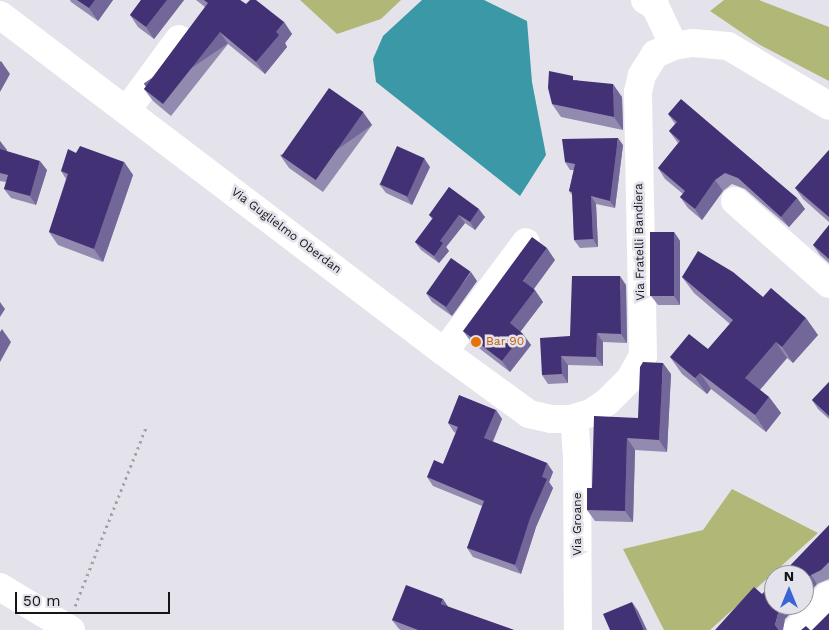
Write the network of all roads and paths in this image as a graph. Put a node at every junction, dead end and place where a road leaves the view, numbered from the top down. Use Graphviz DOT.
graph roads {
  1 [pos="645,0"];
  2 [pos="0,15"];
  3 [pos="180,39"];
  4 [pos="674,46"];
  5 [pos="829,106"];
  6 [pos="127,110"];
  7 [pos="735,200"];
  8 [pos="526,242"];
  9 [pos="829,284"];
  10 [pos="444,352"];
  11 [pos="571,419"];
  12 [pos="147,425"];
  13 [pos="0,587"];
  14 [pos="829,595"];
  15 [pos="69,629"];
  16 [pos="578,630"];
  17 [pos="797,630"];
  1 -- 4 [label="street"];
  2 -- 6 [label="street, Via Guglielmo Oberdan"];
  3 -- 6 [label="street"];
  4 -- 5 [label="street, Via Fratelli Bandiera"];
  4 -- 11 [label="street, Via Fratelli Bandiera"];
  6 -- 10 [label="street, Via Guglielmo Oberdan"];
  7 -- 9 [label="street"];
  8 -- 10 [label="street"];
  10 -- 11 [label="street, Via Guglielmo Oberdan"];
  11 -- 16 [label="street, Via Groane"];
  12 -- 15 [label="path"];
  13 -- 15 [label="street"];
  14 -- 17 [label="street"];
}
